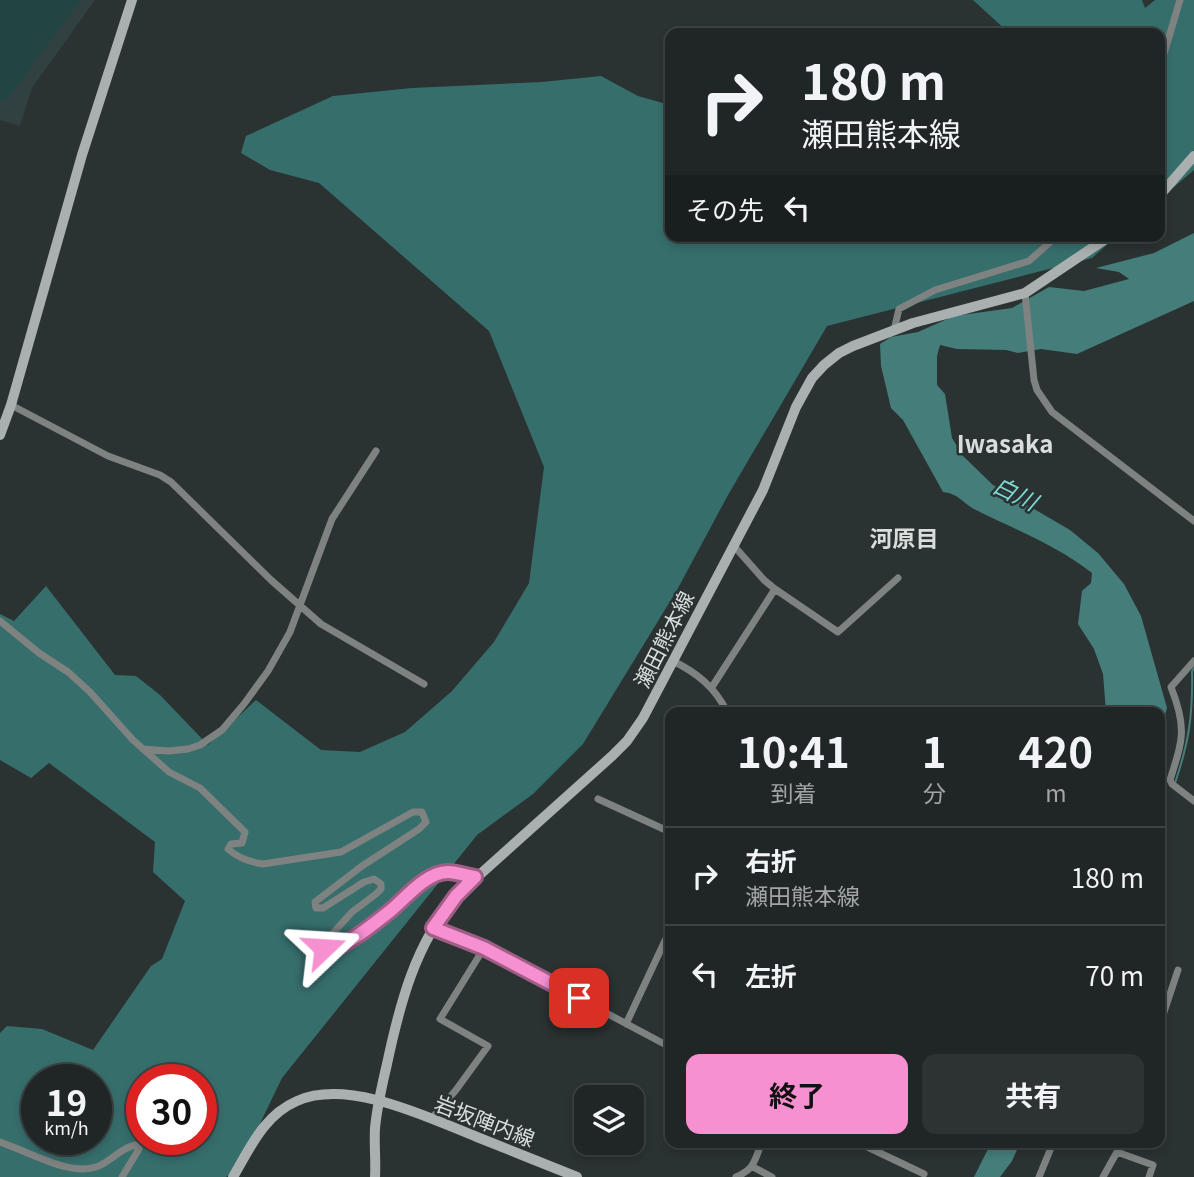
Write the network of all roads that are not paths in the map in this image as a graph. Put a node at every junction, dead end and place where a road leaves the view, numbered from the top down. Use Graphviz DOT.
graph roads {
  1 [pos="132,0"];
  2 [pos="1180,0"];
  3 [pos="1165,50"];
  4 [pos="1194,156"];
  5 [pos="1165,188"];
  6 [pos="1050,242"];
  7 [pos="1102,242"];
  8 [pos="1025,296"];
  9 [pos="894,330"];
  10 [pos="11,405"];
  11 [pos="0,435"];
  12 [pos="376,451"];
  13 [pos="1194,521"];
  14 [pos="734,546"];
  15 [pos="898,578"];
  16 [pos="775,589"];
  17 [pos="300,606"];
  18 [pos="0,621"];
  19 [pos="673,661"];
  20 [pos="1194,661"];
  21 [pos="425,684"];
  22 [pos="712,687"];
  23 [pos="724,707"];
  24 [pos="142,748"];
  25 [pos="598,799"];
  26 [pos="1194,801"];
  27 [pos="665,830"];
  28 [pos="475,877"];
  29 [pos="433,928"];
  30 [pos="665,941"];
  31 [pos="484,948"];
  32 [pos="1178,970"];
  33 [pos="1165,1009"];
  34 [pos="626,1024"];
  35 [pos="665,1044"];
  36 [pos="379,1101"];
  37 [pos="431,1119"];
  38 [pos="0,1142"];
  39 [pos="760,1148"];
  40 [pos="869,1148"];
  41 [pos="1051,1148"];
  42 [pos="1118,1148"];
  43 [pos="1117,1152"];
  44 [pos="753,1167"];
  45 [pos="924,1174"];
  46 [pos="122,1177"];
  47 [pos="233,1177"];
  48 [pos="375,1177"];
  49 [pos="577,1177"];
  50 [pos="736,1177"];
  51 [pos="772,1177"];
  52 [pos="1039,1177"];
  53 [pos="1103,1177"];
  54 [pos="1149,1177"];
  1 -- 10 [label="main road"];
  2 -- 3 [label="street"];
  4 -- 5 [label="main road"];
  6 -- 9 [label="street"];
  7 -- 8 [label="main road, 瀬田熊本線"];
  8 -- 9 [label="main road, 瀬田熊本線"];
  8 -- 13 [label="street"];
  9 -- 14 [label="main road, 瀬田熊本線"];
  10 -- 11 [label="main road"];
  10 -- 17 [label="street"];
  12 -- 17 [label="street"];
  14 -- 16 [label="street"];
  14 -- 19 [label="main road, 瀬田熊本線"];
  15 -- 16 [label="street"];
  16 -- 22 [label="street"];
  17 -- 21 [label="street"];
  17 -- 24 [label="street"];
  18 -- 24 [label="street"];
  19 -- 22 [label="street"];
  19 -- 28 [label="main road, 瀬田熊本線"];
  20 -- 26 [label="street"];
  22 -- 23 [label="street"];
  24 -- 28 [label="street"];
  25 -- 27 [label="street"];
  28 -- 29 [label="main road, 瀬田熊本線"];
  29 -- 31 [label="street"];
  29 -- 36 [label="main road, 瀬田熊本線"];
  30 -- 34 [label="street"];
  31 -- 34 [label="street"];
  31 -- 37 [label="street"];
  32 -- 33 [label="street"];
  34 -- 35 [label="street"];
  36 -- 37 [label="main road, 岩坂陣内線"];
  36 -- 47 [label="main road, 岩坂陣内線"];
  36 -- 48 [label="main road, 瀬田熊本線"];
  37 -- 49 [label="main road, 岩坂陣内線"];
  38 -- 46 [label="street"];
  39 -- 44 [label="street"];
  40 -- 45 [label="street"];
  41 -- 52 [label="street"];
  42 -- 43 [label="street"];
  43 -- 53 [label="street"];
  43 -- 54 [label="street"];
  44 -- 50 [label="street"];
  44 -- 51 [label="street"];
}
